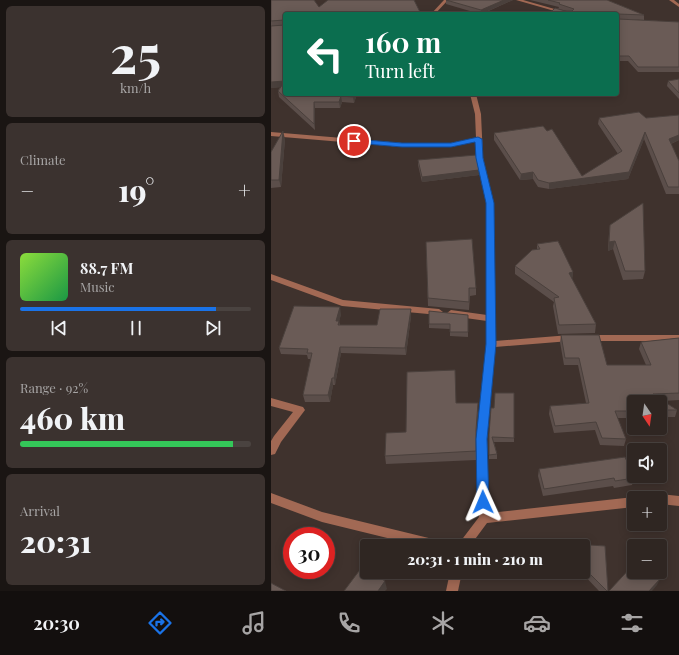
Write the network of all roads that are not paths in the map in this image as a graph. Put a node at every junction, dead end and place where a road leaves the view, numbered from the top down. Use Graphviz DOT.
graph roads {
  1 [pos="446,0"];
  2 [pos="518,0"];
  3 [pos="671,0"];
  4 [pos="679,6"];
  5 [pos="435,12"];
  6 [pos="563,12"];
  7 [pos="474,96"];
  8 [pos="271,134"];
  9 [pos="478,139"];
  10 [pos="271,277"];
  11 [pos="491,319"];
  12 [pos="679,338"];
  13 [pos="491,344"];
  14 [pos="271,402"];
  15 [pos="271,451"];
  16 [pos="271,498"];
  17 [pos="667,500"];
  18 [pos="679,501"];
  19 [pos="627,503"];
  20 [pos="484,518"];
  21 [pos="412,539"];
  22 [pos="468,539"];
  23 [pos="455,579"];
  24 [pos="452,591"];
  1 -- 5 [label="street"];
  2 -- 6 [label="street"];
  3 -- 4 [label="street"];
  7 -- 9 [label="street"];
  8 -- 9 [label="street"];
  9 -- 11 [label="street"];
  10 -- 11 [label="street"];
  11 -- 13 [label="street"];
  12 -- 13 [label="street"];
  13 -- 20 [label="street"];
  14 -- 15 [label="street"];
  16 -- 21 [label="street"];
  17 -- 18 [label="street"];
  19 -- 20 [label="street"];
  20 -- 22 [label="street"];
  23 -- 24 [label="street"];
}
